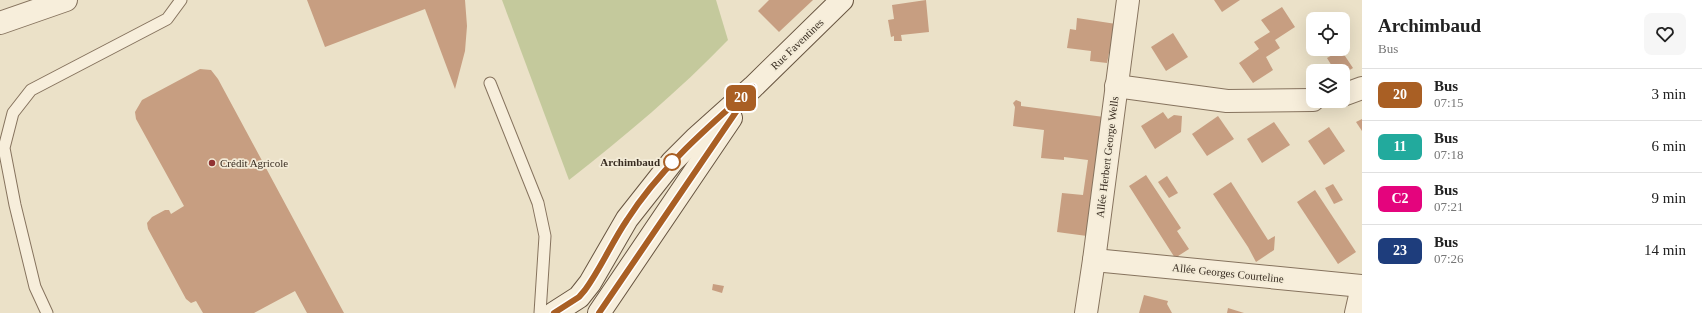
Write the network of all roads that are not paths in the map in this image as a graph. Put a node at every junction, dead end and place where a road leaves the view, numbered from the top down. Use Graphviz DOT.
graph roads {
  1 [pos="66,0"];
  2 [pos="181,0"];
  3 [pos="842,0"];
  4 [pos="1128,0"];
  5 [pos="0,22"];
  6 [pos="490,83"];
  7 [pos="1116,86"];
  8 [pos="753,87"];
  9 [pos="1362,88"];
  10 [pos="1350,92"];
  11 [pos="1306,100"];
  12 [pos="1094,260"];
  13 [pos="1362,287"];
  14 [pos="47,313"];
  15 [pos="540,313"];
  16 [pos="554,313"];
  17 [pos="599,313"];
  18 [pos="1086,313"];
  19 [pos="1356,313"];
  1 -- 5 [label="street"];
  2 -- 14 [label="lane"];
  3 -- 8 [label="street, Rue Faventines"];
  4 -- 7 [label="street, Allée Herbert George Wells"];
  6 -- 15 [label="lane"];
  7 -- 11 [label="street"];
  7 -- 12 [label="street, Allée Herbert George Wells"];
  8 -- 16 [label="street, Rue Faventines"];
  8 -- 17 [label="street, Rue Faventines"];
  9 -- 10 [label="street"];
  12 -- 13 [label="street, Allée Georges Courteline"];
  12 -- 18 [label="street, Allée Herbert George Wells"];
  13 -- 19 [label="street, Allée Georges Courteline"];
}
